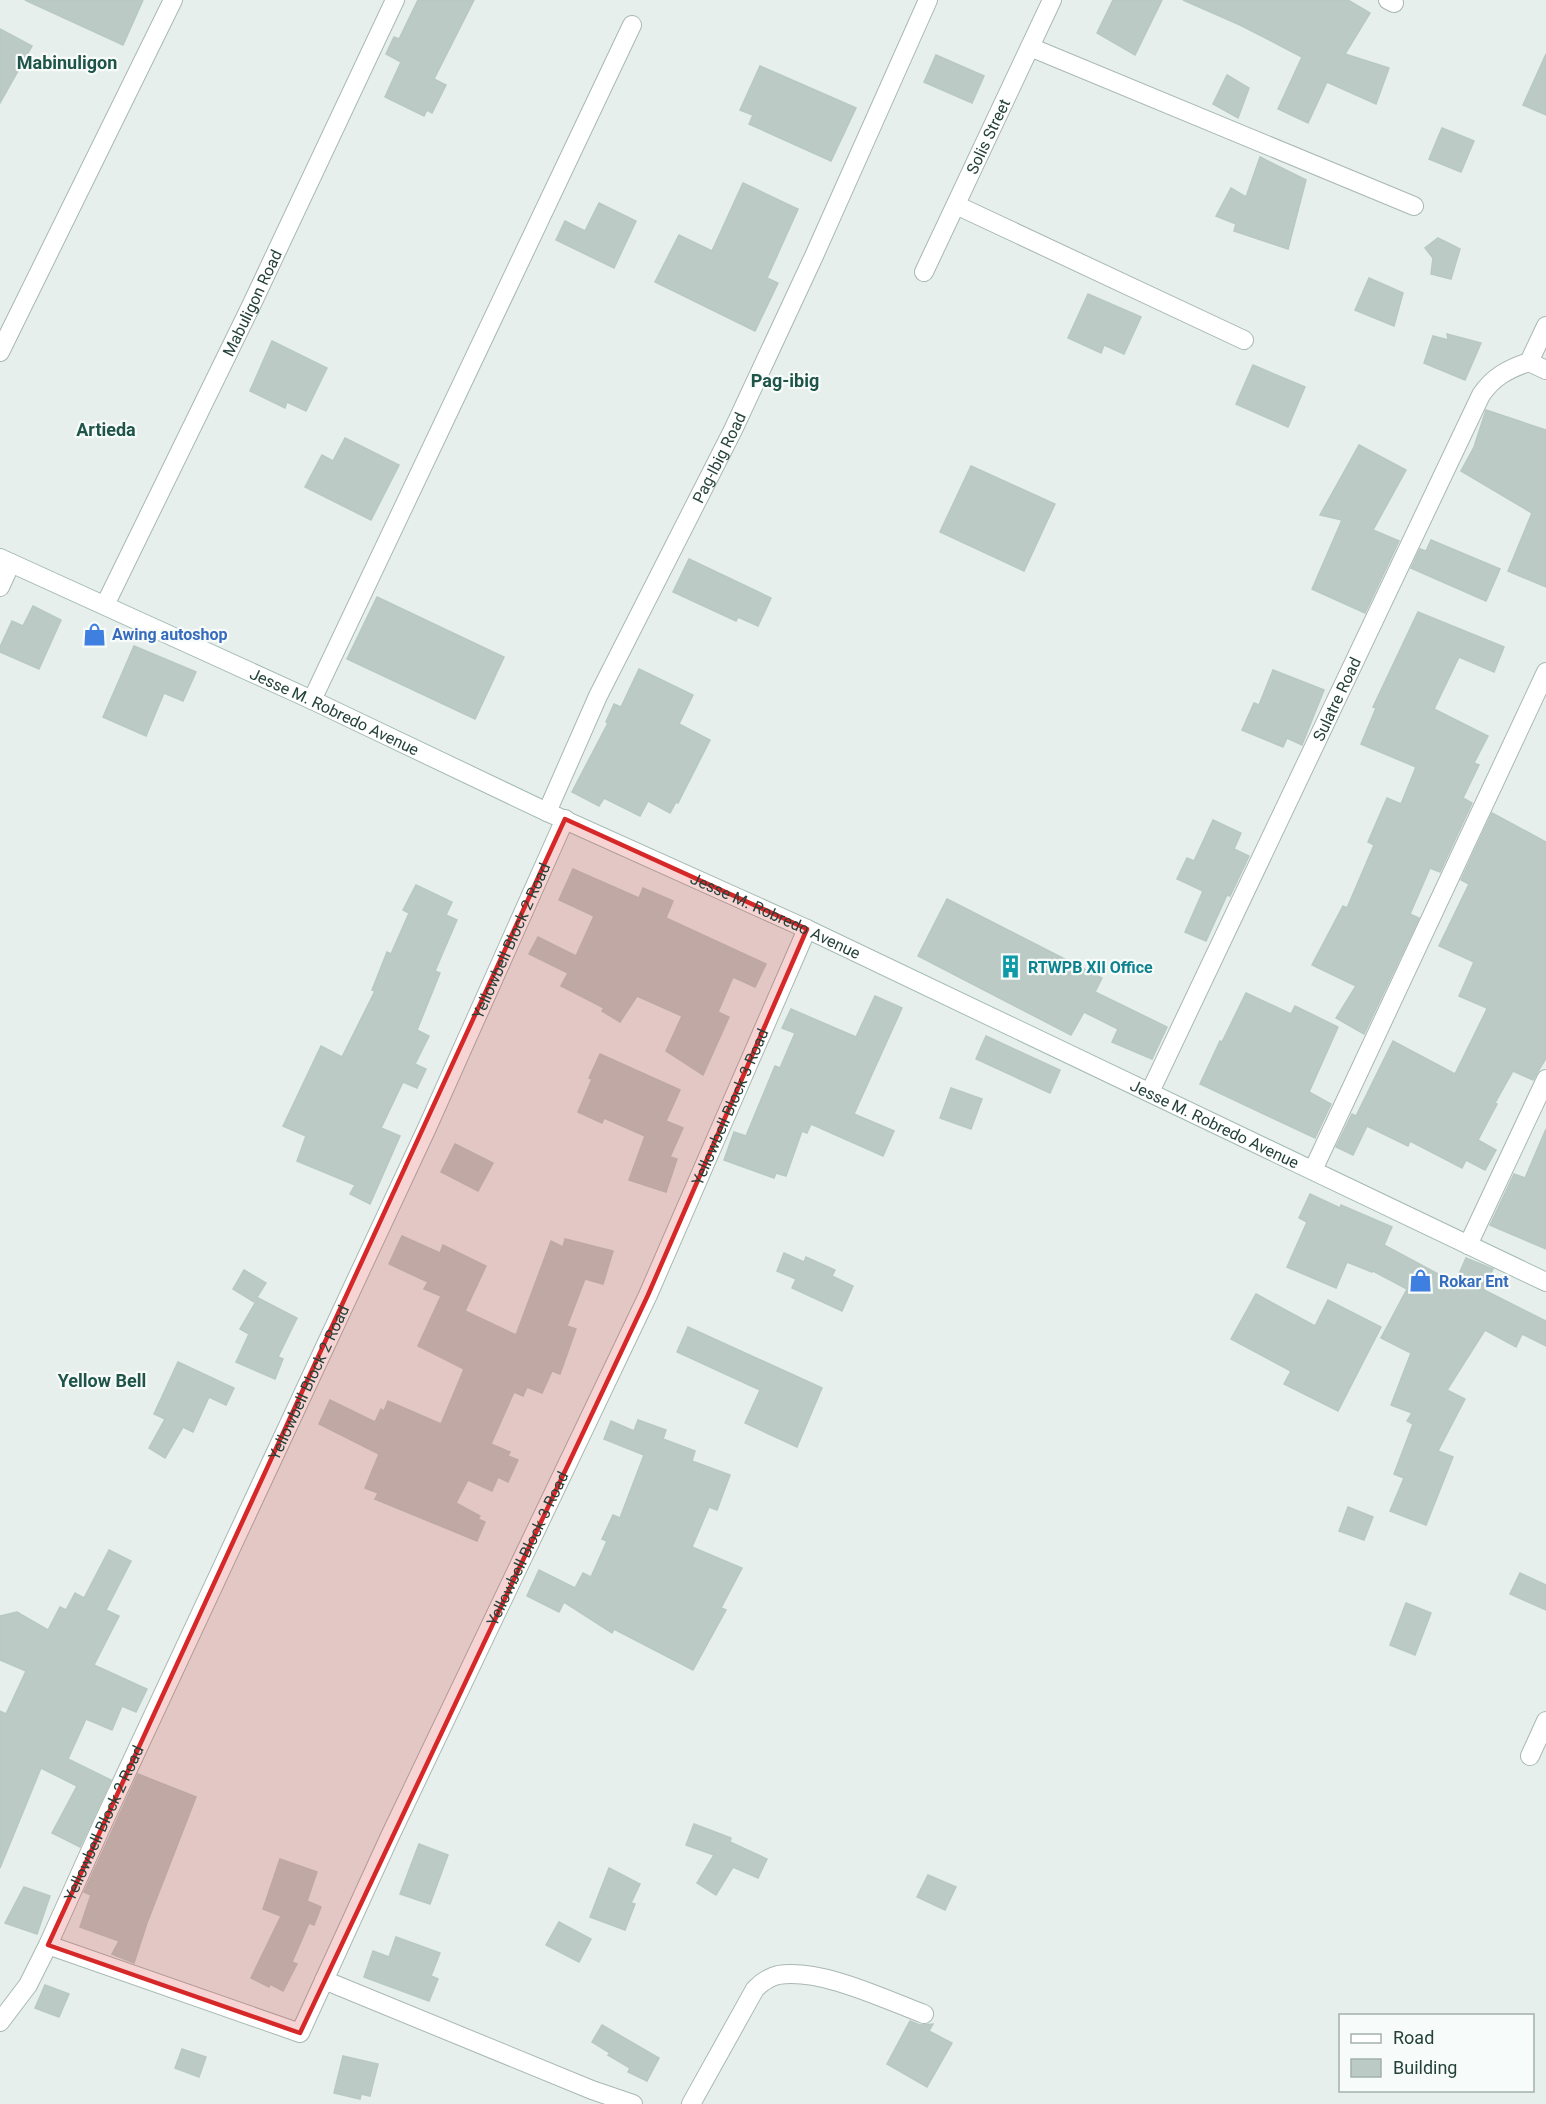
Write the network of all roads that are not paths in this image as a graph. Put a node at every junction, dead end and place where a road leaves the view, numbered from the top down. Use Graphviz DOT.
graph roads {
  1 [pos="173,0"];
  2 [pos="394,0"];
  3 [pos="928,0"];
  4 [pos="1052,0"];
  5 [pos="632,25"];
  6 [pos="1030,48"];
  7 [pos="956,205"];
  8 [pos="1414,206"];
  9 [pos="924,272"];
  10 [pos="1546,326"];
  11 [pos="1244,340"];
  12 [pos="0,352"];
  13 [pos="1529,362"];
  14 [pos="1546,370"];
  15 [pos="5,561"];
  16 [pos="0,587"];
  17 [pos="105,605"];
  18 [pos="1546,672"];
  19 [pos="312,700"];
  20 [pos="548,812"];
  21 [pos="565,819"];
  22 [pos="807,929"];
  23 [pos="1546,1079"];
  24 [pos="1150,1092"];
  25 [pos="1313,1170"];
  26 [pos="1468,1245"];
  27 [pos="1546,1282"];
  28 [pos="1546,1721"];
  29 [pos="1530,1756"];
  30 [pos="48,1945"];
  31 [pos="324,1980"];
  32 [pos="924,2014"];
  33 [pos="0,2022"];
  34 [pos="633,2104"];
  35 [pos="675,2104"];
  36 [pos="690,2104"];
  1 -- 12 [label="street"];
  2 -- 17 [label="street, Mabuligon Road"];
  3 -- 20 [label="street, Pag-Ibig Road"];
  4 -- 6 [label="street, Solis Street"];
  5 -- 19 [label="street"];
  6 -- 7 [label="street, Solis Street"];
  6 -- 8 [label="street"];
  7 -- 9 [label="street, Solis Street"];
  7 -- 11 [label="street"];
  10 -- 13 [label="street"];
  13 -- 14 [label="street"];
  13 -- 24 [label="street, Sulatre Road"];
  15 -- 16 [label="street"];
  15 -- 17 [label="street, Jesse M. Robredo Avenue"];
  17 -- 19 [label="street, Jesse M. Robredo Avenue"];
  18 -- 25 [label="street"];
  19 -- 20 [label="street, Jesse M. Robredo Avenue"];
  20 -- 21 [label="street, Jesse M. Robredo Avenue"];
  21 -- 22 [label="street, Jesse M. Robredo Avenue"];
  21 -- 30 [label="street, Yellowbell Block 2 Road"];
  22 -- 24 [label="street, Jesse M. Robredo Avenue"];
  22 -- 31 [label="street, Yellowbell Block 3 Road"];
  23 -- 26 [label="street"];
  24 -- 25 [label="street, Jesse M. Robredo Avenue"];
  25 -- 26 [label="street, Jesse M. Robredo Avenue"];
  26 -- 27 [label="street, Jesse M. Robredo Avenue"];
  28 -- 29 [label="street"];
  30 -- 31 [label="street, Yellowbell Block 3 Road"];
  30 -- 33 [label="street, Yellowbell Block 2 Road"];
  31 -- 34 [label="street"];
  32 -- 36 [label="street"];
  35 -- 36 [label="street"];
}
